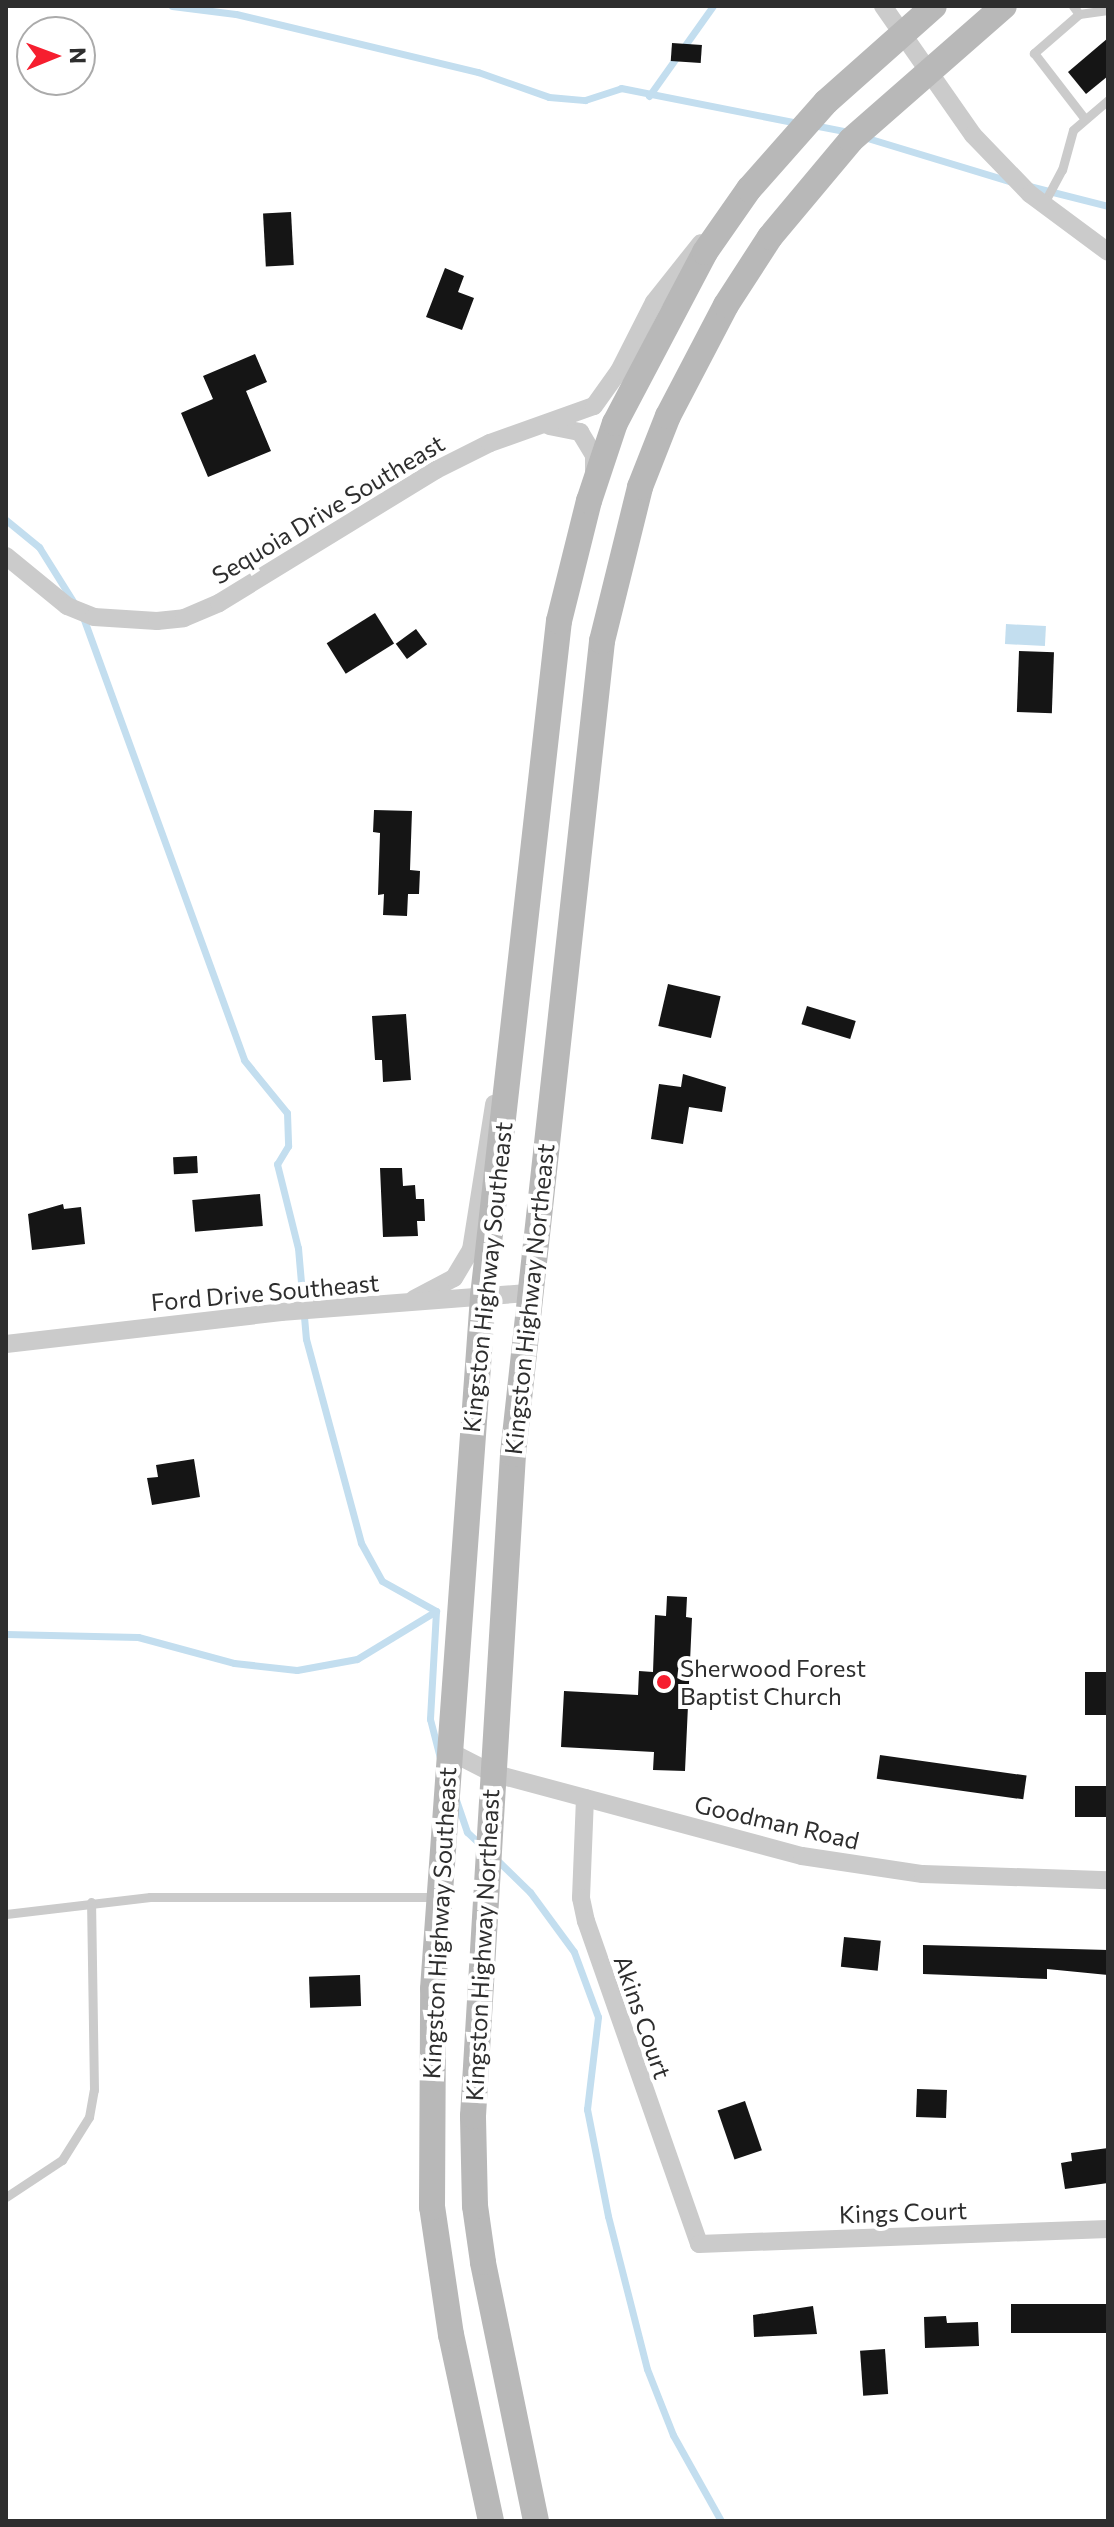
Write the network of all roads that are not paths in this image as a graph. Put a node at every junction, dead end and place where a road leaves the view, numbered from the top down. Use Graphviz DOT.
graph roads {
  1 [pos="883,6"];
  2 [pos="934,6"];
  3 [pos="1004,6"];
  4 [pos="1076,10"];
  5 [pos="1108,10"];
  6 [pos="903,30"];
  7 [pos="928,71"];
  8 [pos="1108,100"];
  9 [pos="1085,119"];
  10 [pos="742,200"];
  11 [pos="1043,205"];
  12 [pos="1108,252"];
  13 [pos="549,426"];
  14 [pos="594,484"];
  15 [pos="6,556"];
  16 [pos="513,1028"];
  17 [pos="530,1293"];
  18 [pos="483,1296"];
  19 [pos="405,1304"];
  20 [pos="6,1344"];
  21 [pos="447,1750"];
  22 [pos="492,1773"];
  23 [pos="585,1798"];
  24 [pos="1108,1880"];
  25 [pos="439,1897"];
  26 [pos="91,1902"];
  27 [pos="6,1914"];
  28 [pos="6,2197"];
  29 [pos="1108,2229"];
  30 [pos="699,2244"];
  31 [pos="491,2521"];
  32 [pos="536,2521"];
  1 -- 6 [label="street"];
  2 -- 6 [label="main road, Kingston Highway Southeast"];
  3 -- 7 [label="main road, Kingston Highway Northeast"];
  4 -- 5 [label="lane"];
  4 -- 9 [label="lane"];
  6 -- 7 [label="street"];
  6 -- 10 [label="main road, Kingston Highway Southeast"];
  7 -- 11 [label="street"];
  7 -- 17 [label="main road, Kingston Highway Northeast"];
  8 -- 9 [label="lane"];
  9 -- 11 [label="lane"];
  10 -- 13 [label="street, Sequoia Drive Southeast"];
  10 -- 14 [label="main road, Kingston Highway Southeast"];
  11 -- 12 [label="street"];
  13 -- 14 [label="street"];
  13 -- 15 [label="street, Sequoia Drive Southeast"];
  14 -- 16 [label="main road, Kingston Highway Southeast"];
  16 -- 18 [label="main road, Kingston Highway Southeast"];
  16 -- 19 [label="street"];
  17 -- 18 [label="street, Ford Drive Southeast"];
  17 -- 22 [label="main road, Kingston Highway Northeast"];
  18 -- 19 [label="street, Ford Drive Southeast"];
  18 -- 21 [label="main road, Kingston Highway Southeast"];
  19 -- 20 [label="street, Ford Drive Southeast"];
  21 -- 22 [label="street, Goodman Road"];
  21 -- 25 [label="main road, Kingston Highway Southeast"];
  22 -- 23 [label="street, Goodman Road"];
  22 -- 32 [label="main road, Kingston Highway Northeast"];
  23 -- 24 [label="street, Goodman Road"];
  23 -- 30 [label="street, Akins Court"];
  25 -- 26 [label="lane"];
  25 -- 31 [label="main road, Kingston Highway Southeast"];
  26 -- 27 [label="lane"];
  26 -- 28 [label="lane"];
  29 -- 30 [label="street, Kings Court"];
}
